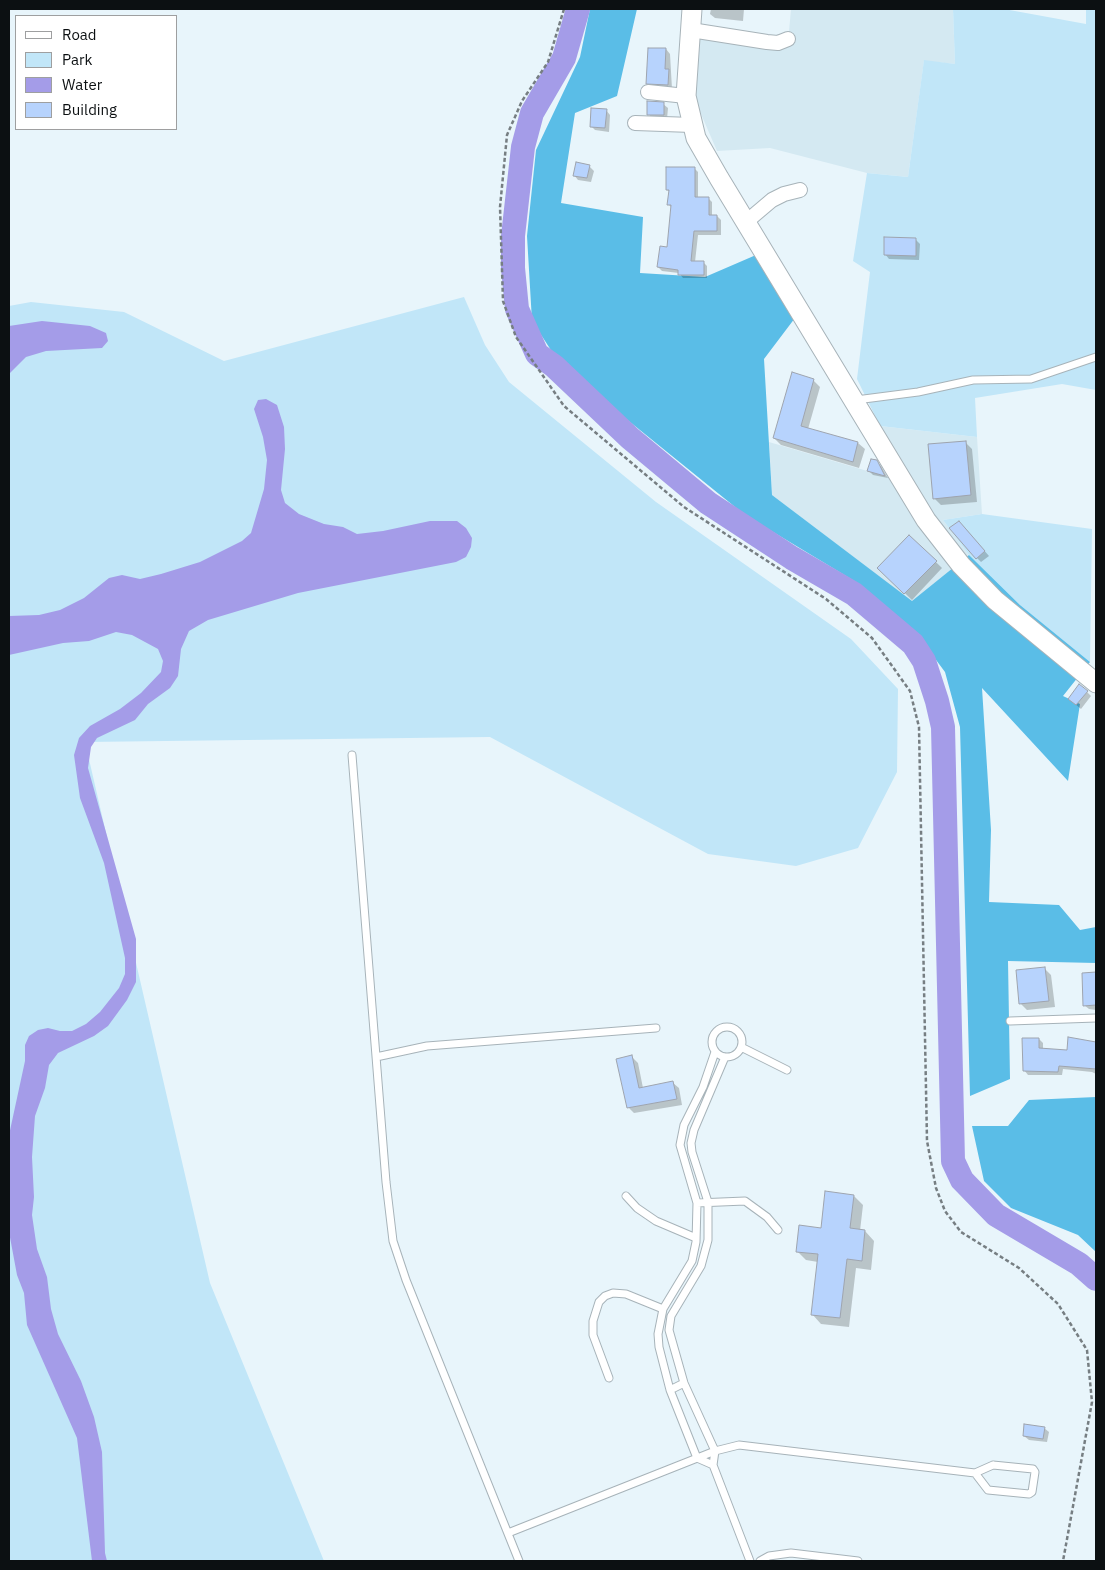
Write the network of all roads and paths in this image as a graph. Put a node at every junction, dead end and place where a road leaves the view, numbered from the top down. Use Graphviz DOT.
graph roads {
  1 [pos="564,9"];
  2 [pos="692,9"];
  3 [pos="691,30"];
  4 [pos="788,39"];
  5 [pos="648,92"];
  6 [pos="686,96"];
  7 [pos="635,123"];
  8 [pos="692,125"];
  9 [pos="800,190"];
  10 [pos="746,222"];
  11 [pos="1096,357"];
  12 [pos="853,401"];
  13 [pos="1096,683"];
  14 [pos="352,755"];
  15 [pos="1096,1018"];
  16 [pos="1010,1021"];
  17 [pos="656,1028"];
  18 [pos="742,1047"];
  19 [pos="715,1052"];
  20 [pos="376,1057"];
  21 [pos="725,1057"];
  22 [pos="787,1070"];
  23 [pos="626,1196"];
  24 [pos="708,1202"];
  25 [pos="697,1203"];
  26 [pos="778,1230"];
  27 [pos="696,1238"];
  28 [pos="663,1309"];
  29 [pos="609,1378"];
  30 [pos="684,1383"];
  31 [pos="670,1390"];
  32 [pos="715,1451"];
  33 [pos="698,1458"];
  34 [pos="714,1465"];
  35 [pos="975,1473"];
  36 [pos="508,1533"];
  37 [pos="519,1561"];
  38 [pos="750,1561"];
  39 [pos="760,1561"];
  40 [pos="858,1561"];
  41 [pos="1063,1561"];
  1 -- 41 [label="path"];
  2 -- 3 [label="street"];
  3 -- 4 [label="street"];
  3 -- 6 [label="street"];
  5 -- 6 [label="street"];
  6 -- 8 [label="street"];
  7 -- 8 [label="street"];
  8 -- 10 [label="street"];
  9 -- 10 [label="street"];
  10 -- 12 [label="street"];
  11 -- 12 [label="lane"];
  12 -- 13 [label="street"];
  14 -- 20 [label="lane"];
  15 -- 16 [label="lane"];
  17 -- 20 [label="lane"];
  18 -- 19 [label="lane"];
  18 -- 21 [label="lane"];
  18 -- 22 [label="lane"];
  19 -- 21 [label="lane"];
  19 -- 25 [label="lane"];
  20 -- 36 [label="lane"];
  21 -- 24 [label="lane"];
  23 -- 27 [label="lane"];
  24 -- 25 [label="lane"];
  24 -- 26 [label="lane"];
  24 -- 30 [label="lane"];
  25 -- 27 [label="lane"];
  27 -- 28 [label="lane"];
  28 -- 29 [label="lane"];
  28 -- 31 [label="lane"];
  30 -- 31 [label="lane"];
  30 -- 32 [label="lane"];
  31 -- 33 [label="lane"];
  32 -- 33 [label="lane"];
  32 -- 34 [label="lane"];
  32 -- 35 [label="lane"];
  33 -- 34 [label="lane"];
  33 -- 36 [label="lane"];
  34 -- 38 [label="lane"];
  35 -- 35 [label="lane"];
  36 -- 37 [label="lane"];
  39 -- 40 [label="lane"];
}
